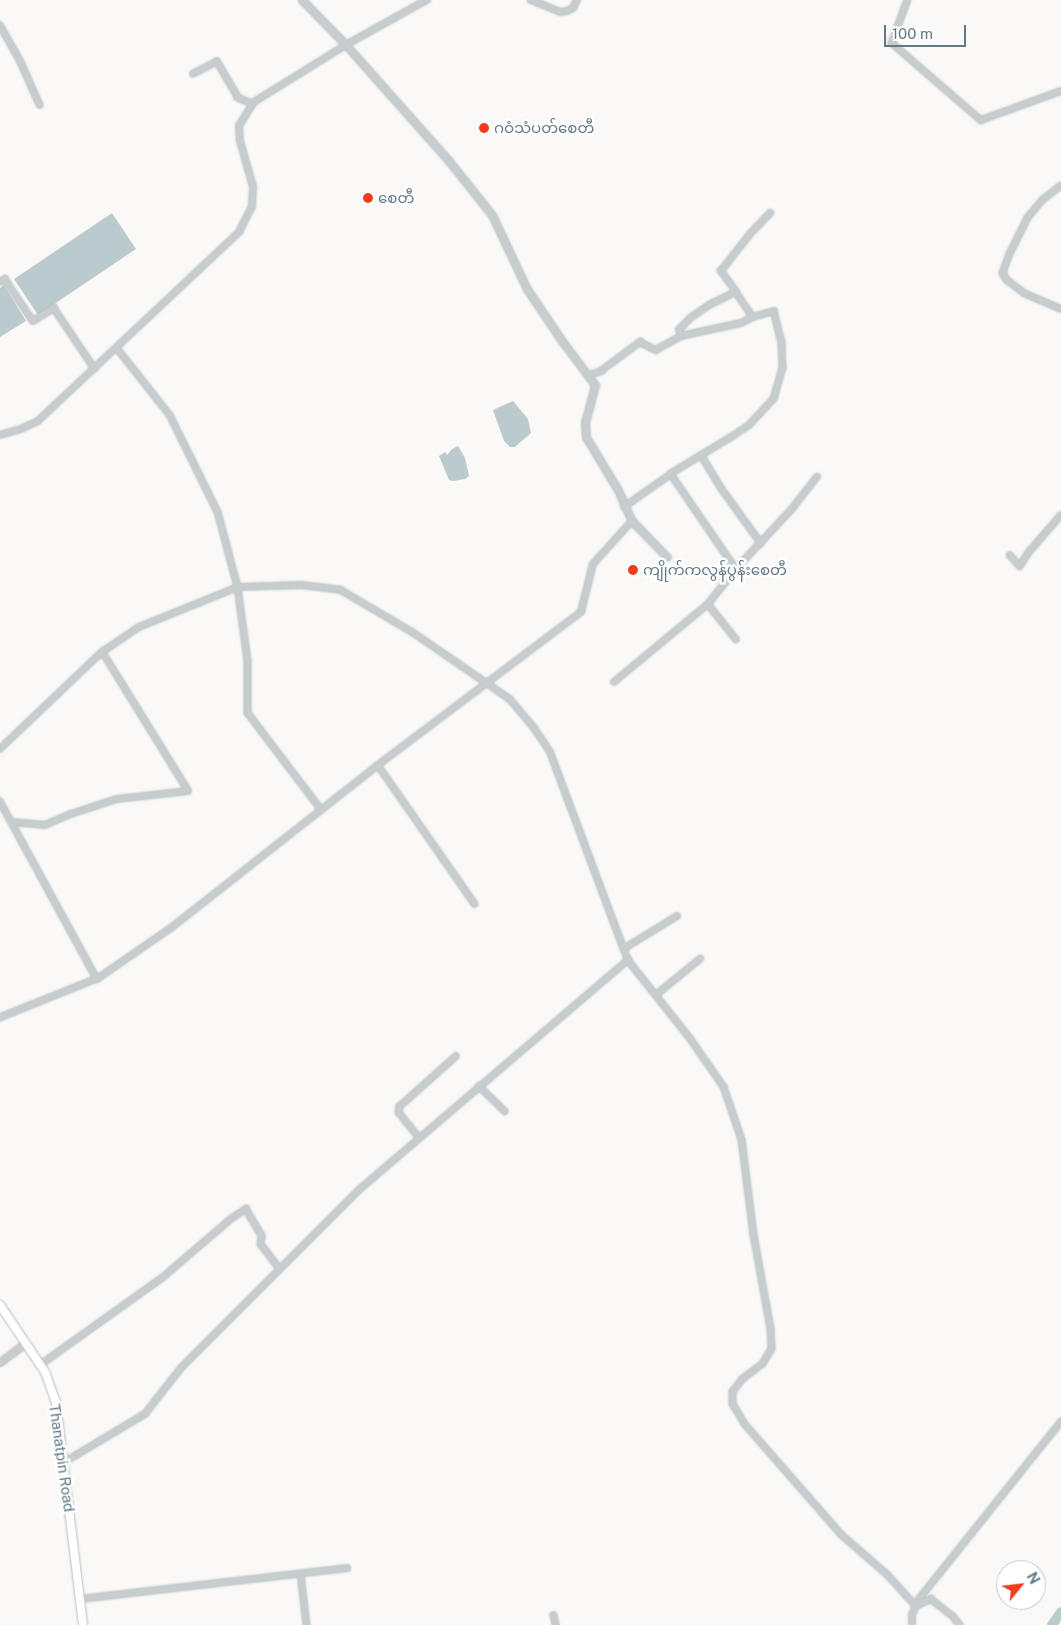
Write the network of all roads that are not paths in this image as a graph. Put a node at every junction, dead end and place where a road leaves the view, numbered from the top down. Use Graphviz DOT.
graph roads {
  1 [pos="302,0"];
  2 [pos="427,0"];
  3 [pos="531,0"];
  4 [pos="577,0"];
  5 [pos="908,0"];
  6 [pos="0,25"];
  7 [pos="346,45"];
  8 [pos="193,74"];
  9 [pos="1061,91"];
  10 [pos="253,104"];
  11 [pos="40,105"];
  12 [pos="1061,186"];
  13 [pos="770,213"];
  14 [pos="0,282"];
  15 [pos="736,292"];
  16 [pos="1061,309"];
  17 [pos="753,317"];
  18 [pos="682,336"];
  19 [pos="117,348"];
  20 [pos="95,369"];
  21 [pos="589,376"];
  22 [pos="0,435"];
  23 [pos="702,456"];
  24 [pos="671,474"];
  25 [pos="817,477"];
  26 [pos="624,507"];
  27 [pos="1061,514"];
  28 [pos="632,522"];
  29 [pos="761,544"];
  30 [pos="1010,555"];
  31 [pos="667,557"];
  32 [pos="736,569"];
  33 [pos="238,587"];
  34 [pos="708,604"];
  35 [pos="736,639"];
  36 [pos="102,652"];
  37 [pos="614,682"];
  38 [pos="486,683"];
  39 [pos="0,749"];
  40 [pos="378,766"];
  41 [pos="0,801"];
  42 [pos="321,809"];
  43 [pos="12,822"];
  44 [pos="475,904"];
  45 [pos="677,916"];
  46 [pos="625,948"];
  47 [pos="700,959"];
  48 [pos="628,960"];
  49 [pos="96,979"];
  50 [pos="656,995"];
  51 [pos="0,1018"];
  52 [pos="456,1056"];
  53 [pos="479,1086"];
  54 [pos="505,1111"];
  55 [pos="419,1138"];
  56 [pos="280,1269"];
  57 [pos="0,1305"];
  58 [pos="25,1343"];
  59 [pos="0,1362"];
  60 [pos="40,1364"];
  61 [pos="1061,1422"];
  62 [pos="63,1463"];
  63 [pos="347,1568"];
  64 [pos="301,1574"];
  65 [pos="80,1599"];
  66 [pos="916,1606"];
  67 [pos="554,1615"];
  68 [pos="84,1625"];
  69 [pos="307,1625"];
  70 [pos="556,1625"];
  71 [pos="912,1625"];
  72 [pos="960,1625"];
  1 -- 7 [label="street"];
  2 -- 7 [label="street"];
  3 -- 4 [label="street"];
  5 -- 9 [label="street"];
  6 -- 11 [label="street"];
  7 -- 10 [label="street"];
  7 -- 21 [label="street"];
  8 -- 10 [label="street"];
  10 -- 19 [label="street"];
  12 -- 16 [label="street"];
  13 -- 15 [label="street"];
  14 -- 20 [label="street"];
  15 -- 17 [label="street"];
  15 -- 18 [label="street"];
  17 -- 18 [label="street"];
  17 -- 23 [label="street"];
  18 -- 21 [label="street"];
  19 -- 20 [label="street"];
  19 -- 33 [label="street"];
  20 -- 22 [label="street"];
  21 -- 26 [label="street"];
  23 -- 24 [label="street"];
  23 -- 29 [label="street"];
  24 -- 26 [label="street"];
  24 -- 32 [label="street"];
  25 -- 29 [label="street"];
  26 -- 28 [label="street"];
  27 -- 30 [label="street"];
  28 -- 31 [label="street"];
  28 -- 38 [label="street"];
  29 -- 32 [label="street"];
  32 -- 34 [label="street"];
  33 -- 36 [label="street"];
  33 -- 38 [label="street"];
  33 -- 42 [label="street"];
  34 -- 35 [label="street"];
  34 -- 37 [label="street"];
  36 -- 39 [label="street"];
  36 -- 43 [label="street"];
  38 -- 40 [label="street"];
  38 -- 46 [label="street"];
  40 -- 42 [label="street"];
  40 -- 44 [label="street"];
  41 -- 43 [label="street"];
  42 -- 49 [label="street"];
  43 -- 49 [label="street"];
  45 -- 46 [label="street"];
  46 -- 48 [label="street"];
  47 -- 50 [label="street"];
  48 -- 50 [label="street"];
  48 -- 53 [label="street"];
  49 -- 51 [label="street"];
  50 -- 66 [label="street"];
  52 -- 55 [label="street"];
  53 -- 54 [label="street"];
  53 -- 55 [label="street"];
  55 -- 56 [label="street"];
  56 -- 60 [label="street"];
  56 -- 62 [label="street"];
  57 -- 58 [label="main road, Thanatpin Road"];
  58 -- 59 [label="street"];
  58 -- 60 [label="main road, Thanatpin Road"];
  60 -- 62 [label="main road, Thanatpin Road"];
  61 -- 66 [label="street"];
  62 -- 65 [label="main road, Thanatpin Road"];
  63 -- 64 [label="street"];
  64 -- 65 [label="street"];
  64 -- 69 [label="street"];
  65 -- 68 [label="main road, Thanatpin Road"];
  66 -- 71 [label="street"];
  66 -- 72 [label="street"];
  67 -- 70 [label="street"];
}
